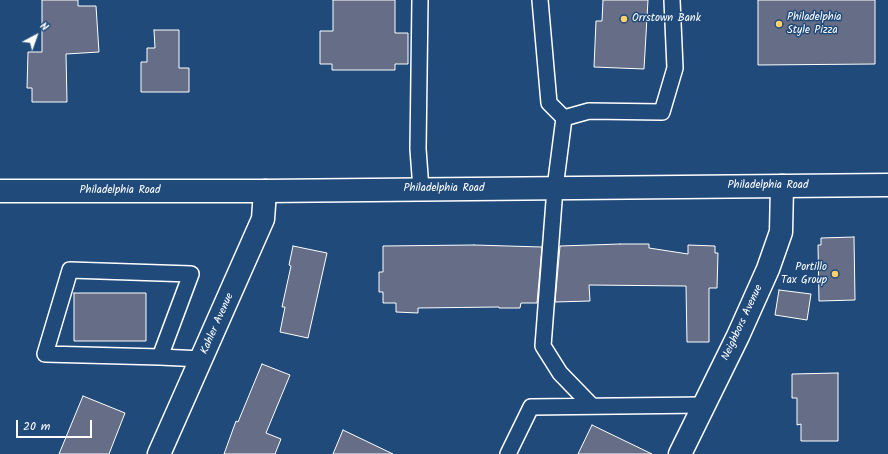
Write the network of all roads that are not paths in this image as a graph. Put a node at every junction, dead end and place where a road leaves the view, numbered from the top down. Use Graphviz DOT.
graph roads {
  1 [pos="420,0"];
  2 [pos="540,0"];
  3 [pos="672,0"];
  4 [pos="564,118"];
  5 [pos="888,185"];
  6 [pos="782,186"];
  7 [pos="555,188"];
  8 [pos="421,189"];
  9 [pos="0,191"];
  10 [pos="265,191"];
  11 [pos="160,357"];
  12 [pos="202,359"];
  13 [pos="704,405"];
  14 [pos="592,406"];
  15 [pos="159,454"];
  16 [pos="508,454"];
  17 [pos="680,454"];
  1 -- 8 [label="lane"];
  2 -- 4 [label="lane"];
  3 -- 4 [label="lane"];
  4 -- 7 [label="lane"];
  5 -- 6 [label="main road, Philadelphia Road"];
  6 -- 7 [label="main road, Philadelphia Road"];
  6 -- 13 [label="main road, Neighbors Avenue"];
  7 -- 8 [label="main road, Philadelphia Road"];
  7 -- 14 [label="lane"];
  8 -- 10 [label="main road, Philadelphia Road"];
  9 -- 10 [label="main road, Philadelphia Road"];
  10 -- 12 [label="main road, Kahler Avenue"];
  11 -- 11 [label="lane"];
  11 -- 12 [label="lane"];
  12 -- 15 [label="main road, Kahler Avenue"];
  13 -- 14 [label="lane"];
  13 -- 17 [label="main road, Neighbors Avenue"];
  14 -- 16 [label="lane"];
}
